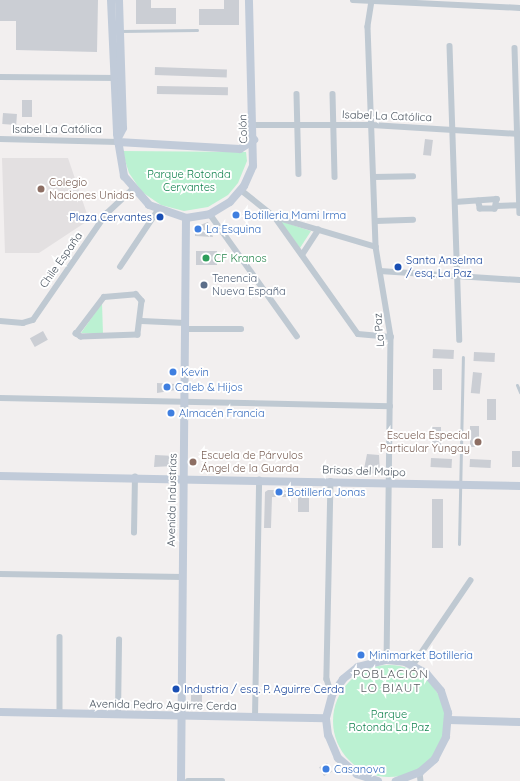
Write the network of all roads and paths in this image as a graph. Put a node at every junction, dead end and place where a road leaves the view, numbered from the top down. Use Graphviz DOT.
graph roads {
  1 [pos="111,0"];
  2 [pos="120,0"];
  3 [pos="249,0"];
  4 [pos="353,0"];
  5 [pos="372,1"];
  6 [pos="520,8"];
  7 [pos="197,30"];
  8 [pos="120,31"];
  9 [pos="450,46"];
  10 [pos="515,48"];
  11 [pos="0,77"];
  12 [pos="118,78"];
  13 [pos="297,94"];
  14 [pos="333,94"];
  15 [pos="254,125"];
  16 [pos="334,125"];
  17 [pos="372,125"];
  18 [pos="298,126"];
  19 [pos="452,130"];
  20 [pos="519,134"];
  21 [pos="0,139"];
  22 [pos="118,140"];
  23 [pos="254,140"];
  24 [pos="240,149"];
  25 [pos="254,160"];
  26 [pos="299,174"];
  27 [pos="413,176"];
  28 [pos="335,177"];
  29 [pos="374,177"];
  30 [pos="132,190"];
  31 [pos="242,190"];
  32 [pos="478,201"];
  33 [pos="455,202"];
  34 [pos="520,205"];
  35 [pos="496,206"];
  36 [pos="158,210"];
  37 [pos="520,213"];
  38 [pos="210,214"];
  39 [pos="275,217"];
  40 [pos="186,218"];
  41 [pos="376,220"];
  42 [pos="413,220"];
  43 [pos="318,230"];
  44 [pos="376,247"];
  45 [pos="302,255"];
  46 [pos="120,267"];
  47 [pos="380,271"];
  48 [pos="457,276"];
  49 [pos="520,280"];
  50 [pos="0,321"];
  51 [pos="142,321"];
  52 [pos="185,326"];
  53 [pos="241,329"];
  54 [pos="297,336"];
  55 [pos="391,337"];
  56 [pos="460,340"];
  57 [pos="463,358"];
  58 [pos="517,385"];
  59 [pos="520,392"];
  60 [pos="0,398"];
  61 [pos="184,401"];
  62 [pos="390,406"];
  63 [pos="0,476"];
  64 [pos="135,477"];
  65 [pos="184,478"];
  66 [pos="259,480"];
  67 [pos="331,481"];
  68 [pos="390,483"];
  69 [pos="460,485"];
  70 [pos="520,486"];
  71 [pos="134,533"];
  72 [pos="459,544"];
  73 [pos="0,574"];
  74 [pos="183,577"];
  75 [pos="470,582"];
  76 [pos="60,637"];
  77 [pos="119,640"];
  78 [pos="387,660"];
  79 [pos="413,665"];
  80 [pos="332,695"];
  81 [pos="0,712"];
  82 [pos="60,714"];
  83 [pos="118,715"];
  84 [pos="181,716"];
  85 [pos="255,717"];
  86 [pos="326,718"];
  87 [pos="449,720"];
  88 [pos="520,722"];
  89 [pos="420,772"];
  90 [pos="363,779"];
  91 [pos="181,781"];
  92 [pos="188,781"];
  93 [pos="222,781"];
  94 [pos="378,781"];
  95 [pos="396,781"];
  96 [pos="421,781"];
  1 -- 12 [label="street"];
  2 -- 8 [label="street"];
  3 -- 15 [label="street, Colón"];
  4 -- 5 [label="street"];
  5 -- 6 [label="street"];
  5 -- 17 [label="street, La Paz"];
  7 -- 8 [label="lane"];
  8 -- 12 [label="street"];
  9 -- 19 [label="street"];
  10 -- 20 [label="street"];
  11 -- 12 [label="street"];
  12 -- 22 [label="street"];
  13 -- 18 [label="street"];
  14 -- 16 [label="street"];
  15 -- 18 [label="street, Isabel La Católica"];
  15 -- 23 [label="street, Colón"];
  16 -- 17 [label="street, Isabel La Católica"];
  16 -- 18 [label="street, Isabel La Católica"];
  16 -- 28 [label="street"];
  17 -- 19 [label="street, Isabel La Católica"];
  17 -- 29 [label="street, La Paz"];
  18 -- 26 [label="street"];
  19 -- 20 [label="street, Isabel La Católica"];
  19 -- 33 [label="street"];
  20 -- 34 [label="street"];
  21 -- 22 [label="street, Isabel La Católica"];
  22 -- 24 [label="street, Isabel La Católica"];
  22 -- 30 [label="street"];
  23 -- 24 [label="street"];
  23 -- 25 [label="street, Colón"];
  24 -- 25 [label="street"];
  25 -- 31 [label="street, Colón"];
  27 -- 29 [label="street"];
  29 -- 41 [label="street, La Paz"];
  30 -- 36 [label="street"];
  30 -- 50 [label="street, Chile España"];
  31 -- 38 [label="street, Colón"];
  31 -- 39 [label="street"];
  32 -- 33 [label="street"];
  32 -- 35 [label="street"];
  32 -- 35 [label="street"];
  33 -- 48 [label="street"];
  34 -- 35 [label="street"];
  34 -- 37 [label="street"];
  36 -- 40 [label="street"];
  36 -- 46 [label="street"];
  38 -- 40 [label="street, Colón"];
  38 -- 54 [label="street"];
  39 -- 43 [label="street"];
  39 -- 45 [label="street"];
  40 -- 52 [label="street, Avenida Industrias"];
  41 -- 42 [label="street"];
  41 -- 44 [label="street, La Paz"];
  43 -- 44 [label="street"];
  43 -- 45 [label="street"];
  44 -- 47 [label="street, La Paz"];
  45 -- 55 [label="street"];
  47 -- 48 [label="street"];
  47 -- 55 [label="street, La Paz"];
  48 -- 49 [label="street"];
  48 -- 56 [label="street"];
  51 -- 51 [label="street"];
  51 -- 52 [label="street"];
  52 -- 53 [label="street"];
  52 -- 61 [label="street, Avenida Industrias"];
  55 -- 62 [label="street, La Paz"];
  57 -- 69 [label="lane"];
  58 -- 59 [label="lane"];
  60 -- 61 [label="street"];
  61 -- 62 [label="street"];
  61 -- 65 [label="street, Avenida Industrias"];
  62 -- 68 [label="street, La Paz"];
  63 -- 64 [label="street, Brisas del Maipo"];
  64 -- 65 [label="street, Brisas del Maipo"];
  64 -- 71 [label="street"];
  65 -- 66 [label="street, Brisas del Maipo"];
  65 -- 74 [label="street, Avenida Industrias"];
  66 -- 67 [label="street, Brisas del Maipo"];
  66 -- 85 [label="street"];
  67 -- 68 [label="street, Brisas del Maipo"];
  67 -- 80 [label="street"];
  68 -- 69 [label="street, Brisas del Maipo"];
  68 -- 78 [label="street, La Paz"];
  69 -- 70 [label="street, Brisas del Maipo"];
  69 -- 72 [label="lane"];
  73 -- 74 [label="street"];
  74 -- 84 [label="street, Avenida Industrias"];
  75 -- 79 [label="street"];
  76 -- 82 [label="street"];
  77 -- 83 [label="street"];
  78 -- 79 [label="street"];
  78 -- 80 [label="street"];
  79 -- 87 [label="street"];
  80 -- 86 [label="street"];
  81 -- 82 [label="street, Avenida Pedro Aguirre Cerda"];
  82 -- 83 [label="street, Avenida Pedro Aguirre Cerda"];
  83 -- 84 [label="street, Avenida Pedro Aguirre Cerda"];
  84 -- 85 [label="street, Avenida Pedro Aguirre Cerda"];
  84 -- 91 [label="street, Avenida Industrias"];
  85 -- 86 [label="street, Avenida Pedro Aguirre Cerda"];
  86 -- 90 [label="street"];
  87 -- 88 [label="street"];
  87 -- 89 [label="street"];
  89 -- 95 [label="street"];
  89 -- 96 [label="street"];
  90 -- 94 [label="street"];
  92 -- 93 [label="street"];
}
